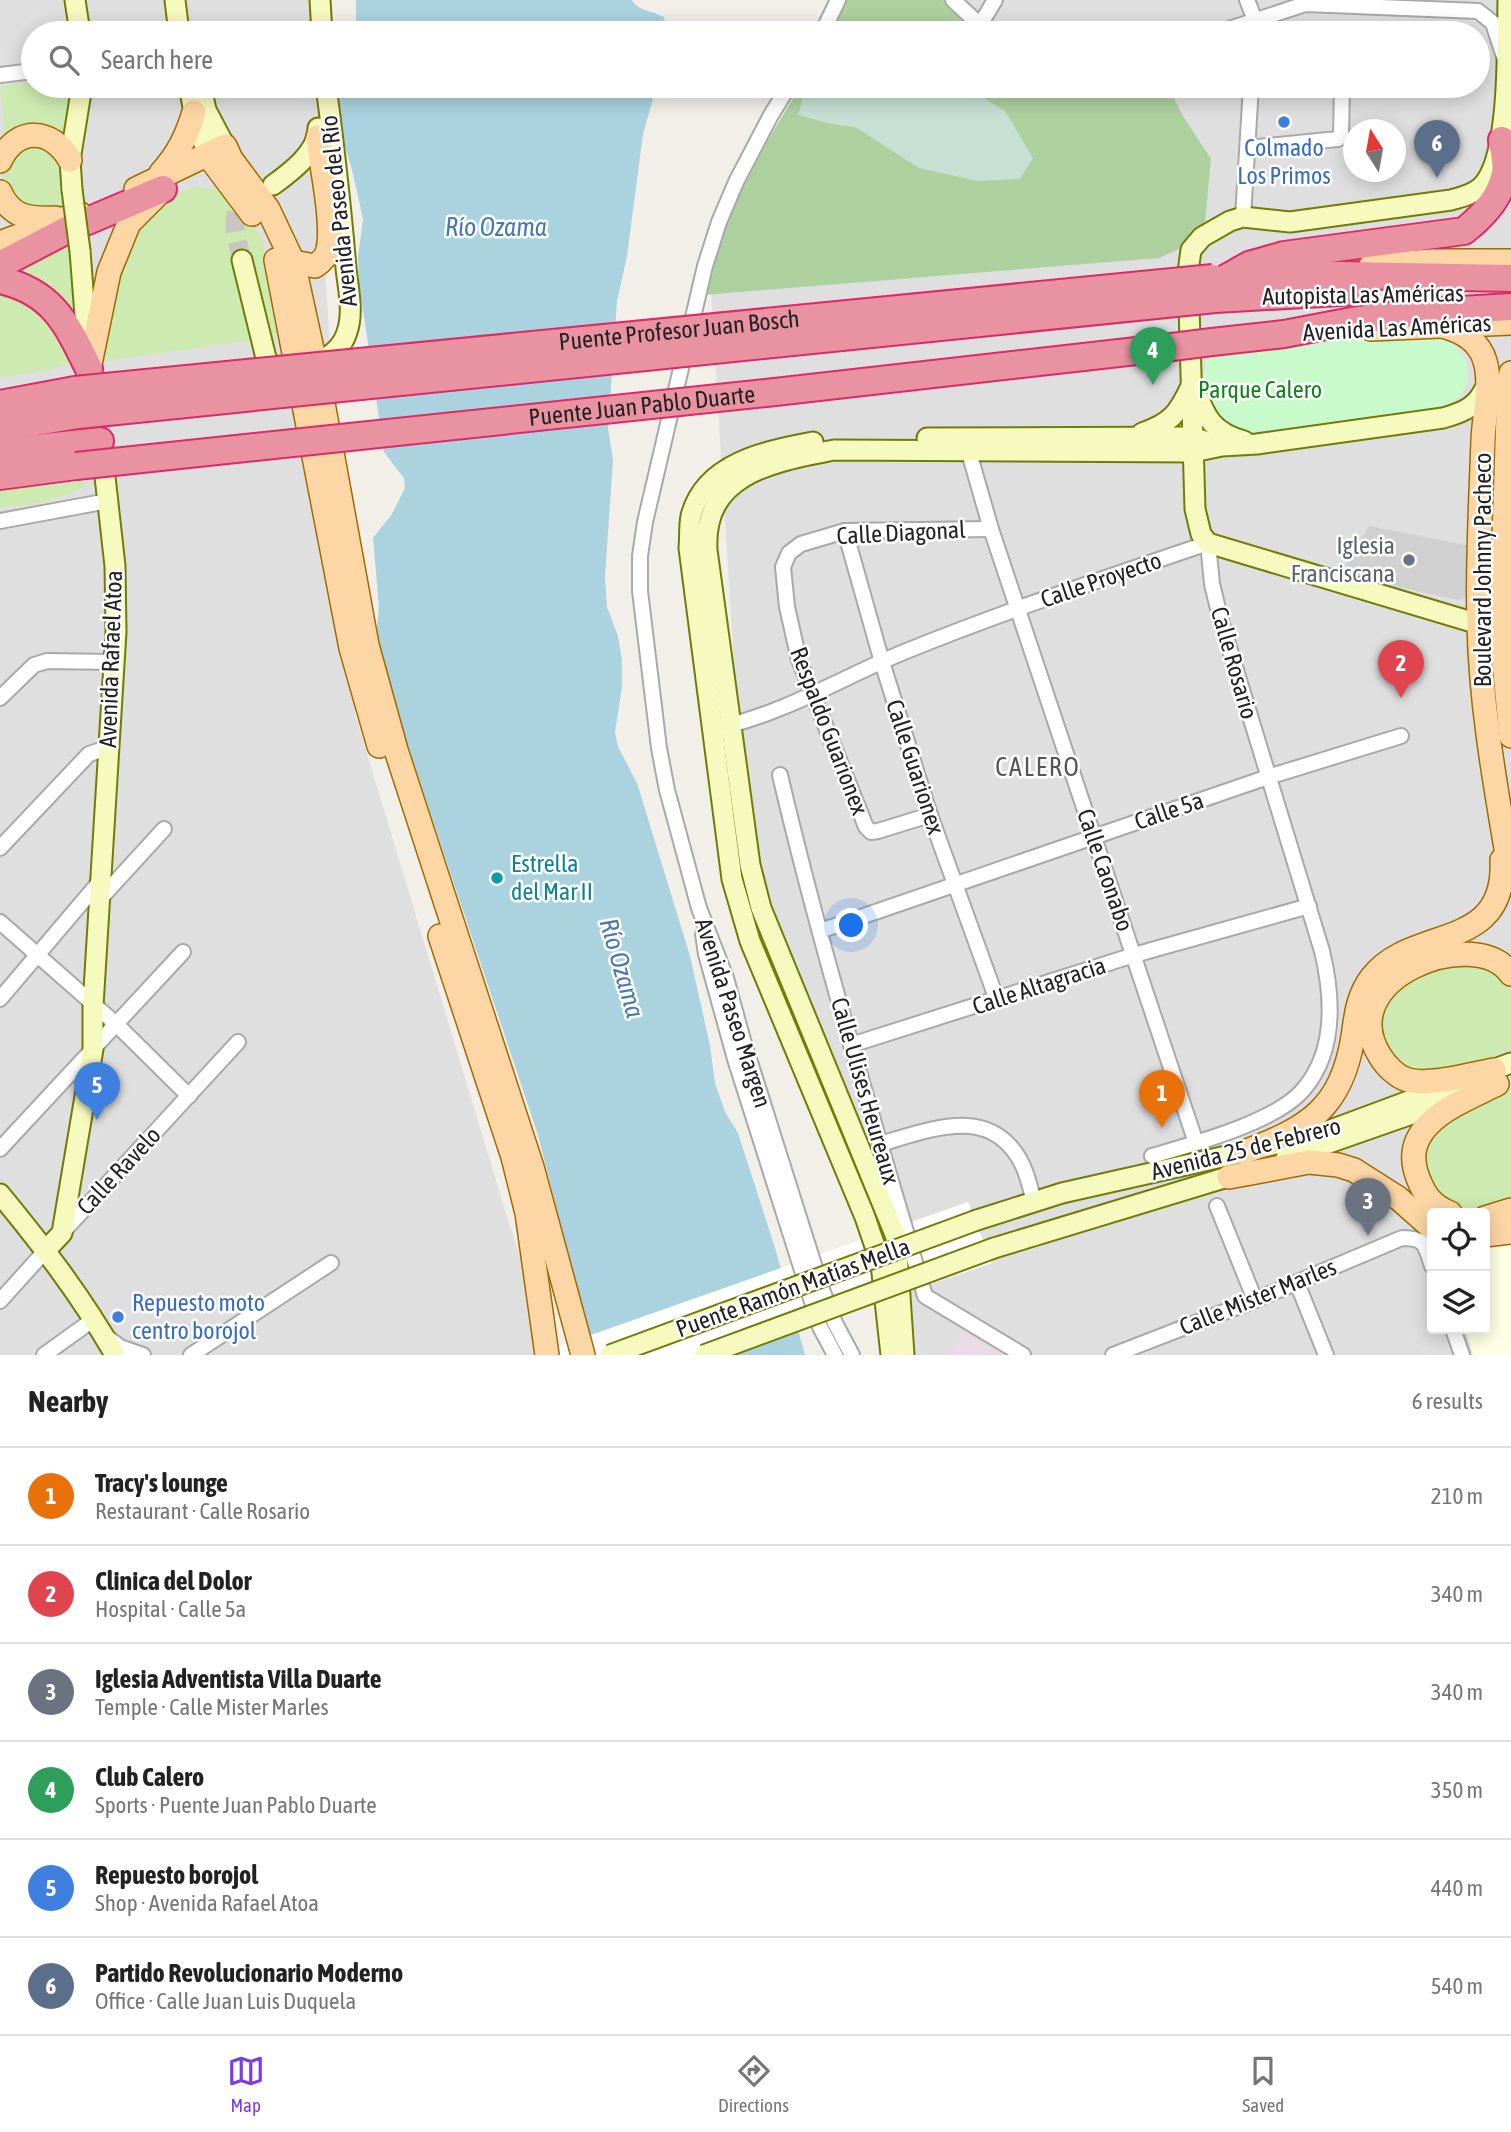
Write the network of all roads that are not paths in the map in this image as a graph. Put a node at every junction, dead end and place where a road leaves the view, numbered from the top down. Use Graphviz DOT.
graph roads {
  1 [pos="75,0"];
  2 [pos="175,0"];
  3 [pos="187,0"];
  4 [pos="320,0"];
  5 [pos="838,0"];
  6 [pos="953,0"];
  7 [pos="995,0"];
  8 [pos="1247,0"];
  9 [pos="1508,0"];
  10 [pos="78,21"];
  11 [pos="180,21"];
  12 [pos="184,21"];
  13 [pos="321,21"];
  14 [pos="828,21"];
  15 [pos="976,21"];
  16 [pos="982,21"];
  17 [pos="1253,21"];
  18 [pos="1266,21"];
  19 [pos="1506,65"];
  20 [pos="21,72"];
  21 [pos="0,75"];
  22 [pos="80,98"];
  23 [pos="191,98"];
  24 [pos="204,98"];
  25 [pos="322,98"];
  26 [pos="327,98"];
  27 [pos="782,98"];
  28 [pos="1250,98"];
  29 [pos="1342,98"];
  30 [pos="1508,99"];
  31 [pos="194,112"];
  32 [pos="318,137"];
  33 [pos="1502,140"];
  34 [pos="1248,148"];
  35 [pos="220,156"];
  36 [pos="70,160"];
  37 [pos="0,161"];
  38 [pos="159,185"];
  39 [pos="273,185"];
  40 [pos="0,192"];
  41 [pos="69,217"];
  42 [pos="1243,217"];
  43 [pos="0,243"];
  44 [pos="242,260"];
  45 [pos="1511,261"];
  46 [pos="285,262"];
  47 [pos="0,265"];
  48 [pos="1285,274"];
  49 [pos="1511,278"];
  50 [pos="0,280"];
  51 [pos="1218,285"];
  52 [pos="1511,295"];
  53 [pos="1511,307"];
  54 [pos="1511,323"];
  55 [pos="1442,326"];
  56 [pos="1284,334"];
  57 [pos="305,365"];
  58 [pos="1511,373"];
  59 [pos="1193,382"];
  60 [pos="1487,384"];
  61 [pos="310,389"];
  62 [pos="0,391"];
  63 [pos="81,391"];
  64 [pos="47,395"];
  65 [pos="0,404"];
  66 [pos="1443,418"];
  67 [pos="0,428"];
  68 [pos="1115,436"];
  69 [pos="1483,438"];
  70 [pos="100,441"];
  71 [pos="967,444"];
  72 [pos="1192,444"];
  73 [pos="1257,444"];
  74 [pos="0,452"];
  75 [pos="0,476"];
  76 [pos="108,501"];
  77 [pos="0,521"];
  78 [pos="991,529"];
  79 [pos="845,531"];
  80 [pos="1208,543"];
  81 [pos="783,567"];
  82 [pos="1018,608"];
  83 [pos="1490,627"];
  84 [pos="359,646"];
  85 [pos="115,662"];
  86 [pos="882,663"];
  87 [pos="811,696"];
  88 [pos="0,698"];
  89 [pos="730,725"];
  90 [pos="711,730"];
  91 [pos="1401,736"];
  92 [pos="1511,736"];
  93 [pos="109,752"];
  94 [pos="780,775"];
  95 [pos="1268,777"];
  96 [pos="1500,814"];
  97 [pos="930,815"];
  98 [pos="164,829"];
  99 [pos="1094,837"];
  100 [pos="0,848"];
  101 [pos="1511,878"];
  102 [pos="956,885"];
  103 [pos="101,890"];
  104 [pos="1309,906"];
  105 [pos="699,908"];
  106 [pos="0,922"];
  107 [pos="820,931"];
  108 [pos="183,952"];
  109 [pos="1134,955"];
  110 [pos="37,956"];
  111 [pos="1511,974"];
  112 [pos="0,999"];
  113 [pos="997,1000"];
  114 [pos="93,1006"];
  115 [pos="116,1024"];
  116 [pos="238,1042"];
  117 [pos="851,1045"];
  118 [pos="93,1049"];
  119 [pos="1503,1074"];
  120 [pos="189,1096"];
  121 [pos="880,1143"];
  122 [pos="1196,1143"];
  123 [pos="0,1149"];
  124 [pos="1244,1153"];
  125 [pos="1152,1156"];
  126 [pos="1229,1177"];
  127 [pos="0,1194"];
  128 [pos="1034,1202"];
  129 [pos="1217,1206"];
  130 [pos="1438,1208"];
  131 [pos="1511,1210"];
  132 [pos="1490,1216"];
  133 [pos="977,1220"];
  134 [pos="1427,1224"];
  135 [pos="1511,1232"];
  136 [pos="62,1233"];
  137 [pos="1490,1234"];
  138 [pos="994,1248"];
  139 [pos="46,1250"];
  140 [pos="1427,1250"];
  141 [pos="331,1263"];
  142 [pos="1297,1283"];
  143 [pos="1255,1300"];
  144 [pos="0,1301"];
  145 [pos="98,1326"];
  146 [pos="1456,1334"];
  147 [pos="44,1355"];
  148 [pos="115,1355"];
  149 [pos="143,1355"];
  150 [pos="191,1355"];
  151 [pos="547,1355"];
  152 [pos="583,1355"];
  153 [pos="610,1355"];
  154 [pos="704,1355"];
  155 [pos="835,1355"];
  156 [pos="852,1355"];
  157 [pos="891,1355"];
  158 [pos="904,1355"];
  159 [pos="1023,1355"];
  160 [pos="1113,1355"];
  161 [pos="1326,1355"];
  162 [pos="1462,1355"];
  1 -- 10 [label="main road"];
  2 -- 11 [label="main road"];
  3 -- 12 [label="main road"];
  4 -- 13 [label="main road"];
  5 -- 14 [label="street"];
  6 -- 15 [label="street"];
  7 -- 16 [label="street"];
  8 -- 17 [label="street"];
  9 -- 19 [label="main road"];
  18 -- 19 [label="street"];
  19 -- 30 [label="main road"];
  20 -- 21 [label="street"];
  22 -- 36 [label="main road, Avenida Rafael Atoa"];
  23 -- 31 [label="main road"];
  24 -- 35 [label="main road"];
  25 -- 32 [label="main road, Avenida Paseo del Río"];
  26 -- 57 [label="main road, Avenida Paseo del Río"];
  27 -- 105 [label="street"];
  28 -- 34 [label="street"];
  29 -- 34 [label="street"];
  30 -- 33 [label="main road"];
  31 -- 35 [label="main road"];
  31 -- 38 [label="main road"];
  32 -- 39 [label="main road, Avenida Paseo del Río"];
  32 -- 46 [label="main road"];
  33 -- 42 [label="main road"];
  33 -- 51 [label="highway"];
  34 -- 42 [label="street"];
  35 -- 38 [label="main road"];
  35 -- 46 [label="main road"];
  36 -- 37 [label="main road"];
  36 -- 63 [label="main road, Avenida Rafael Atoa, bridge"];
  38 -- 41 [label="main road"];
  38 -- 47 [label="highway"];
  38 -- 63 [label="main road"];
  40 -- 41 [label="main road"];
  41 -- 43 [label="main road"];
  42 -- 59 [label="main road, Calle Rosario"];
  44 -- 61 [label="main road"];
  45 -- 48 [label="main road"];
  46 -- 57 [label="main road"];
  48 -- 49 [label="highway, Autopista Las Américas"];
  48 -- 51 [label="highway, Puente Profesor Juan Bosch"];
  50 -- 63 [label="highway"];
  51 -- 52 [label="highway, Autopista Las Américas"];
  51 -- 63 [label="highway, Puente Profesor Juan Bosch, bridge"];
  53 -- 56 [label="highway, Autopista Las Américas"];
  54 -- 55 [label="main road, Avenida Las Américas"];
  55 -- 56 [label="main road, Avenida Las Américas"];
  55 -- 60 [label="main road, Boulevard Johnny Pacheco"];
  56 -- 75 [label="highway, Puente Juan Pablo Duarte, bridge"];
  57 -- 61 [label="main road"];
  58 -- 83 [label="main road, Boulevard Johnny Pacheco"];
  59 -- 68 [label="main road"];
  59 -- 72 [label="main road, Calle Rosario"];
  59 -- 73 [label="main road"];
  60 -- 66 [label="main road"];
  60 -- 69 [label="main road, Boulevard Johnny Pacheco"];
  61 -- 84 [label="main road"];
  62 -- 64 [label="highway"];
  63 -- 64 [label="highway"];
  63 -- 67 [label="highway"];
  63 -- 70 [label="main road, Avenida Rafael Atoa"];
  64 -- 65 [label="highway"];
  66 -- 69 [label="main road"];
  66 -- 73 [label="main road"];
  68 -- 71 [label="main road"];
  68 -- 72 [label="main road"];
  69 -- 83 [label="main road, Boulevard Johnny Pacheco"];
  70 -- 74 [label="highway"];
  70 -- 76 [label="main road, Avenida Rafael Atoa"];
  71 -- 72 [label="main road"];
  71 -- 78 [label="street, Calle Caonabo"];
  71 -- 89 [label="main road"];
  71 -- 90 [label="main road"];
  72 -- 73 [label="main road"];
  72 -- 80 [label="main road, Calle Rosario"];
  76 -- 77 [label="street"];
  76 -- 85 [label="main road, Avenida Rafael Atoa"];
  78 -- 79 [label="street, Calle Diagonal"];
  78 -- 82 [label="street, Calle Caonabo"];
  79 -- 81 [label="street, Calle Diagonal"];
  79 -- 86 [label="street, Calle Guarionex"];
  80 -- 82 [label="street, Calle Proyecto"];
  80 -- 83 [label="main road"];
  80 -- 95 [label="street, Calle Rosario"];
  81 -- 87 [label="street, Respaldo Guarionex"];
  82 -- 86 [label="street, Calle Proyecto"];
  82 -- 99 [label="street, Calle Caonabo"];
  83 -- 92 [label="main road, Boulevard Johnny Pacheco"];
  83 -- 96 [label="main road, Boulevard Johnny Pacheco"];
  84 -- 151 [label="main road"];
  84 -- 152 [label="main road"];
  85 -- 88 [label="street"];
  85 -- 93 [label="main road, Avenida Rafael Atoa"];
  86 -- 87 [label="street, Calle Proyecto"];
  86 -- 97 [label="street, Calle Guarionex"];
  87 -- 89 [label="street, Calle Proyecto"];
  87 -- 97 [label="street, Respaldo Guarionex"];
  89 -- 90 [label="street, Calle Proyecto"];
  89 -- 158 [label="main road"];
  90 -- 157 [label="main road"];
  91 -- 95 [label="street, Calle 5a"];
  93 -- 100 [label="street"];
  93 -- 103 [label="main road, Avenida Rafael Atoa"];
  94 -- 107 [label="street, Calle Ulises Heureaux"];
  95 -- 99 [label="street, Calle 5a"];
  95 -- 104 [label="street, Calle Rosario"];
  96 -- 101 [label="main road, Boulevard Johnny Pacheco"];
  96 -- 124 [label="main road"];
  97 -- 102 [label="street, Calle Guarionex"];
  98 -- 103 [label="street"];
  99 -- 102 [label="street, Calle 5a"];
  99 -- 109 [label="street, Calle Caonabo"];
  102 -- 107 [label="street, Calle 5a"];
  102 -- 113 [label="street, Calle Guarionex"];
  103 -- 110 [label="street"];
  103 -- 114 [label="main road, Avenida Rafael Atoa"];
  104 -- 109 [label="street, Calle Altagracia"];
  104 -- 122 [label="street, Calle Rosario"];
  105 -- 155 [label="street, Avenida Paseo Margen"];
  105 -- 156 [label="street, Avenida Paseo Margen"];
  106 -- 110 [label="street"];
  107 -- 117 [label="street, Calle Ulises Heureaux"];
  108 -- 115 [label="street"];
  109 -- 113 [label="street, Calle Altagracia"];
  109 -- 122 [label="street, Calle Caonabo"];
  110 -- 112 [label="street"];
  110 -- 114 [label="street"];
  111 -- 119 [label="main road"];
  113 -- 117 [label="street, Calle Altagracia"];
  114 -- 115 [label="street"];
  114 -- 118 [label="main road, Avenida Rafael Atoa"];
  115 -- 118 [label="street"];
  115 -- 120 [label="street"];
  116 -- 120 [label="street, Calle Ravelo"];
  117 -- 121 [label="street, Calle Ulises Heureaux"];
  118 -- 123 [label="street"];
  118 -- 136 [label="main road, Avenida Rafael Atoa"];
  119 -- 124 [label="main road, Avenida 25 de Febrero"];
  119 -- 126 [label="main road, Avenida 25 de Febrero"];
  119 -- 130 [label="main road"];
  120 -- 136 [label="street, Calle Ravelo"];
  121 -- 128 [label="street"];
  121 -- 159 [label="street, Calle Ulises Heureaux"];
  122 -- 125 [label="street, Calle Rosario"];
  124 -- 128 [label="main road, Avenida 25 de Febrero"];
  126 -- 134 [label="main road"];
  126 -- 138 [label="main road, Avenida 25 de Febrero"];
  127 -- 139 [label="main road"];
  128 -- 133 [label="main road, Avenida 25 de Febrero"];
  129 -- 143 [label="street"];
  131 -- 132 [label="main road"];
  133 -- 153 [label="main road, Puente Ramón Matías Mella, bridge"];
  135 -- 137 [label="main road"];
  136 -- 139 [label="main road, Calle Ravelo"];
  138 -- 154 [label="main road, Puente Ramón Matías Mella, bridge"];
  139 -- 144 [label="street, Calle Ravelo"];
  139 -- 145 [label="main road"];
  140 -- 142 [label="street, Calle Mister Marles"];
  141 -- 150 [label="street"];
  142 -- 143 [label="street, Calle Mister Marles"];
  142 -- 161 [label="street"];
  143 -- 160 [label="street, Calle Mister Marles"];
  145 -- 147 [label="street"];
  145 -- 148 [label="main road"];
  145 -- 149 [label="street"];
  146 -- 162 [label="street"];
}
